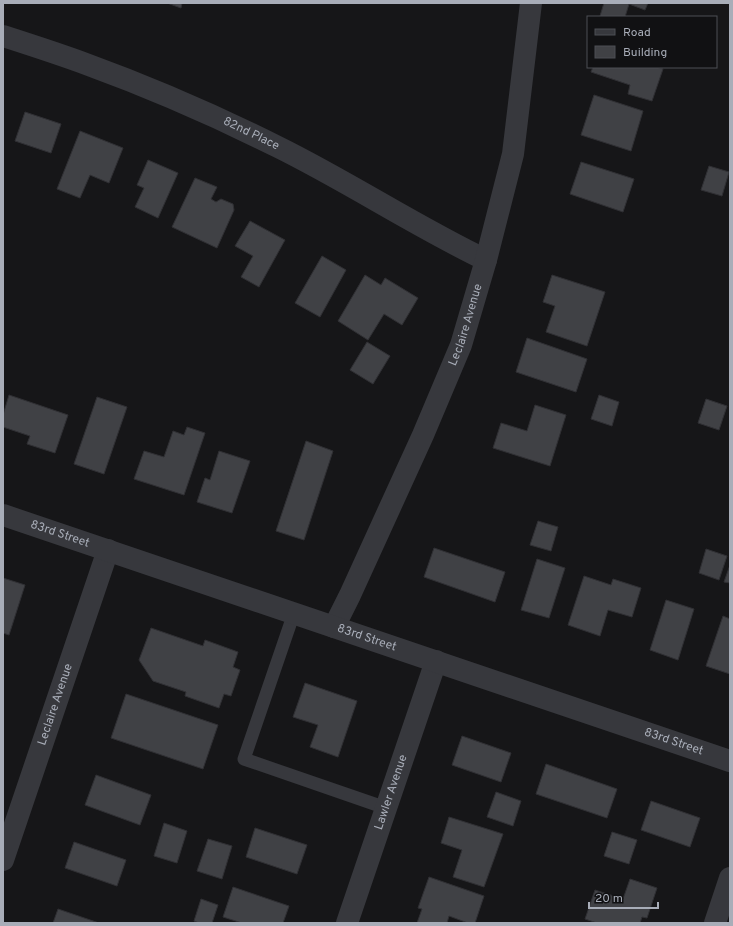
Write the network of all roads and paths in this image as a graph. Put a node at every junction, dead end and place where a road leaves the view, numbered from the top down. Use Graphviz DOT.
graph roads {
  1 [pos="530,3"];
  2 [pos="3,36"];
  3 [pos="486,260"];
  4 [pos="3,515"];
  5 [pos="108,550"];
  6 [pos="294,613"];
  7 [pos="334,627"];
  8 [pos="436,661"];
  9 [pos="730,761"];
  10 [pos="386,808"];
  11 [pos="3,860"];
  12 [pos="730,878"];
  13 [pos="347,923"];
  14 [pos="715,923"];
  1 -- 3 [label="street, Leclaire Avenue"];
  2 -- 3 [label="street, 82nd Place"];
  3 -- 7 [label="street, Leclaire Avenue"];
  4 -- 5 [label="street, 83rd Street"];
  5 -- 6 [label="street, 83rd Street"];
  5 -- 11 [label="street, Leclaire Avenue"];
  6 -- 7 [label="street, 83rd Street"];
  6 -- 10 [label="lane"];
  7 -- 8 [label="street, 83rd Street"];
  8 -- 9 [label="street, 83rd Street"];
  8 -- 10 [label="street, Lawler Avenue"];
  10 -- 13 [label="street, Lawler Avenue"];
  12 -- 14 [label="street"];
}
